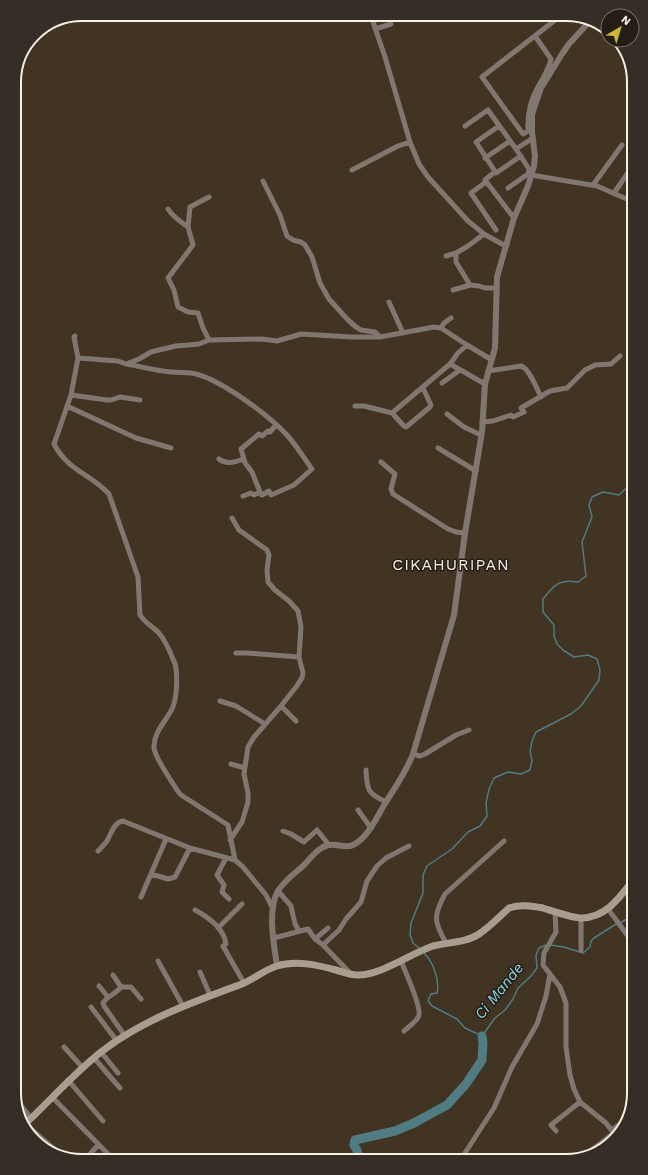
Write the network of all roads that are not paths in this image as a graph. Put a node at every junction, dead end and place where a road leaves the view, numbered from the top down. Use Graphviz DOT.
graph roads {
  1 [pos="373,21"];
  2 [pos="554,21"];
  3 [pos="391,24"];
  4 [pos="587,24"];
  5 [pos="375,29"];
  6 [pos="535,36"];
  7 [pos="465,126"];
  8 [pos="500,126"];
  9 [pos="530,130"];
  10 [pos="533,138"];
  11 [pos="510,141"];
  12 [pos="410,142"];
  13 [pos="622,145"];
  14 [pos="516,149"];
  15 [pos="521,156"];
  16 [pos="485,158"];
  17 [pos="352,170"];
  18 [pos="492,174"];
  19 [pos="627,174"];
  20 [pos="531,175"];
  21 [pos="262,181"];
  22 [pos="486,182"];
  23 [pos="593,185"];
  24 [pos="508,188"];
  25 [pos="614,193"];
  26 [pos="209,197"];
  27 [pos="627,199"];
  28 [pos="168,209"];
  29 [pos="514,218"];
  30 [pos="188,227"];
  31 [pos="496,230"];
  32 [pos="484,234"];
  33 [pos="507,245"];
  34 [pos="456,253"];
  35 [pos="446,256"];
  36 [pos="470,285"];
  37 [pos="496,288"];
  38 [pos="453,290"];
  39 [pos="389,302"];
  40 [pos="452,318"];
  41 [pos="442,328"];
  42 [pos="403,333"];
  43 [pos="75,336"];
  44 [pos="380,337"];
  45 [pos="209,340"];
  46 [pos="466,345"];
  47 [pos="620,356"];
  48 [pos="78,358"];
  49 [pos="492,360"];
  50 [pos="126,364"];
  51 [pos="450,364"];
  52 [pos="460,370"];
  53 [pos="488,371"];
  54 [pos="442,383"];
  55 [pos="485,384"];
  56 [pos="423,388"];
  57 [pos="71,395"];
  58 [pos="541,397"];
  59 [pos="140,400"];
  60 [pos="67,406"];
  61 [pos="355,406"];
  62 [pos="392,413"];
  63 [pos="447,414"];
  64 [pos="482,422"];
  65 [pos="276,425"];
  66 [pos="481,434"];
  67 [pos="172,448"];
  68 [pos="438,448"];
  69 [pos="219,459"];
  70 [pos="244,459"];
  71 [pos="381,462"];
  72 [pos="476,471"];
  73 [pos="260,492"];
  74 [pos="243,496"];
  75 [pos="232,518"];
  76 [pos="465,533"];
  77 [pos="236,653"];
  78 [pos="299,657"];
  79 [pos="220,701"];
  80 [pos="281,706"];
  81 [pos="296,721"];
  82 [pos="265,724"];
  83 [pos="469,730"];
  84 [pos="413,754"];
  85 [pos="230,764"];
  86 [pos="245,768"];
  87 [pos="366,770"];
  88 [pos="386,802"];
  89 [pos="358,810"];
  90 [pos="371,828"];
  91 [pos="283,831"];
  92 [pos="166,839"];
  93 [pos="230,840"];
  94 [pos="504,841"];
  95 [pos="332,845"];
  96 [pos="409,846"];
  97 [pos="190,848"];
  98 [pos="98,851"];
  99 [pos="226,858"];
  100 [pos="235,860"];
  101 [pos="151,874"];
  102 [pos="627,889"];
  103 [pos="278,891"];
  104 [pos="141,896"];
  105 [pos="229,899"];
  106 [pos="242,904"];
  107 [pos="272,907"];
  108 [pos="608,909"];
  109 [pos="195,910"];
  110 [pos="555,912"];
  111 [pos="581,918"];
  112 [pos="218,928"];
  113 [pos="328,928"];
  114 [pos="299,931"];
  115 [pos="627,935"];
  116 [pos="274,938"];
  117 [pos="315,939"];
  118 [pos="446,943"];
  119 [pos="323,945"];
  120 [pos="581,950"];
  121 [pos="158,961"];
  122 [pos="401,961"];
  123 [pos="277,966"];
  124 [pos="200,972"];
  125 [pos="351,974"];
  126 [pos="550,974"];
  127 [pos="113,975"];
  128 [pos="244,983"];
  129 [pos="99,986"];
  130 [pos="121,987"];
  131 [pos="210,995"];
  132 [pos="108,997"];
  133 [pos="141,999"];
  134 [pos="183,1006"];
  135 [pos="91,1007"];
  136 [pos="404,1031"];
  137 [pos="125,1036"];
  138 [pos="117,1041"];
  139 [pos="64,1047"];
  140 [pos="101,1052"];
  141 [pos="94,1058"];
  142 [pos="83,1068"];
  143 [pos="118,1073"];
  144 [pos="68,1080"];
  145 [pos="120,1088"];
  146 [pos="52,1097"];
  147 [pos="580,1102"];
  148 [pos="23,1108"];
  149 [pos="31,1118"];
  150 [pos="28,1121"];
  151 [pos="104,1121"];
  152 [pos="556,1131"];
  153 [pos="613,1132"];
  154 [pos="98,1145"];
  155 [pos="465,1153"];
  156 [pos="90,1154"];
  157 [pos="108,1154"];
  1 -- 5 [label="street"];
  2 -- 6 [label="street"];
  3 -- 5 [label="street"];
  4 -- 9 [label="street"];
  5 -- 12 [label="street"];
  6 -- 9 [label="street"];
  6 -- 9 [label="street"];
  7 -- 8 [label="street"];
  8 -- 11 [label="street"];
  8 -- 16 [label="street"];
  9 -- 10 [label="street"];
  10 -- 14 [label="street"];
  10 -- 20 [label="street"];
  11 -- 14 [label="street"];
  11 -- 16 [label="street"];
  12 -- 17 [label="street"];
  12 -- 32 [label="street"];
  13 -- 23 [label="street"];
  14 -- 15 [label="street"];
  15 -- 16 [label="street"];
  15 -- 24 [label="street"];
  18 -- 22 [label="street"];
  19 -- 25 [label="street"];
  20 -- 23 [label="street"];
  20 -- 29 [label="street"];
  21 -- 44 [label="street"];
  22 -- 29 [label="street"];
  22 -- 31 [label="street"];
  23 -- 25 [label="street"];
  25 -- 27 [label="street"];
  26 -- 30 [label="street"];
  28 -- 30 [label="street"];
  29 -- 33 [label="street"];
  30 -- 45 [label="street"];
  32 -- 33 [label="street"];
  32 -- 34 [label="street"];
  33 -- 37 [label="street"];
  34 -- 35 [label="street"];
  34 -- 36 [label="street"];
  36 -- 37 [label="street"];
  36 -- 38 [label="street"];
  37 -- 49 [label="street"];
  39 -- 42 [label="street"];
  40 -- 41 [label="street"];
  41 -- 42 [label="street"];
  41 -- 46 [label="street"];
  42 -- 44 [label="street"];
  43 -- 48 [label="street"];
  44 -- 45 [label="street"];
  45 -- 50 [label="street"];
  46 -- 49 [label="street"];
  46 -- 51 [label="street"];
  47 -- 58 [label="street"];
  48 -- 50 [label="street"];
  48 -- 57 [label="street"];
  49 -- 53 [label="street"];
  50 -- 65 [label="street"];
  51 -- 52 [label="street"];
  51 -- 56 [label="street"];
  52 -- 54 [label="street"];
  52 -- 55 [label="street"];
  53 -- 55 [label="street"];
  53 -- 58 [label="street"];
  55 -- 64 [label="street"];
  56 -- 62 [label="street"];
  56 -- 62 [label="street"];
  57 -- 59 [label="street"];
  57 -- 60 [label="street"];
  58 -- 64 [label="street"];
  60 -- 67 [label="street"];
  60 -- 93 [label="street"];
  61 -- 62 [label="street"];
  63 -- 66 [label="street"];
  64 -- 66 [label="street"];
  65 -- 70 [label="street"];
  65 -- 73 [label="street"];
  66 -- 72 [label="street"];
  68 -- 72 [label="street"];
  69 -- 70 [label="street"];
  70 -- 73 [label="street"];
  71 -- 76 [label="street"];
  72 -- 76 [label="street"];
  73 -- 74 [label="street"];
  75 -- 78 [label="street"];
  76 -- 84 [label="street"];
  77 -- 78 [label="street"];
  78 -- 80 [label="street"];
  79 -- 82 [label="street"];
  80 -- 81 [label="street"];
  80 -- 82 [label="street"];
  82 -- 86 [label="street"];
  83 -- 84 [label="street"];
  84 -- 88 [label="street"];
  85 -- 86 [label="street"];
  86 -- 93 [label="street"];
  87 -- 88 [label="street"];
  88 -- 90 [label="street"];
  89 -- 90 [label="street"];
  90 -- 95 [label="street"];
  91 -- 95 [label="street"];
  92 -- 97 [label="street"];
  92 -- 98 [label="street"];
  92 -- 101 [label="street"];
  93 -- 100 [label="street"];
  94 -- 118 [label="street"];
  95 -- 103 [label="street"];
  96 -- 119 [label="street"];
  97 -- 99 [label="street"];
  97 -- 101 [label="street"];
  99 -- 100 [label="street"];
  99 -- 105 [label="street"];
  100 -- 107 [label="street"];
  101 -- 104 [label="street"];
  102 -- 108 [label="main road"];
  103 -- 107 [label="street"];
  103 -- 114 [label="street"];
  106 -- 112 [label="street"];
  107 -- 116 [label="street"];
  108 -- 111 [label="main road"];
  108 -- 115 [label="street"];
  109 -- 112 [label="street"];
  110 -- 111 [label="main road"];
  110 -- 118 [label="main road"];
  110 -- 126 [label="street"];
  111 -- 120 [label="street"];
  112 -- 128 [label="street"];
  113 -- 117 [label="street"];
  114 -- 116 [label="street"];
  114 -- 117 [label="street"];
  116 -- 123 [label="street"];
  117 -- 119 [label="street"];
  118 -- 122 [label="main road"];
  119 -- 125 [label="street"];
  121 -- 134 [label="street"];
  122 -- 125 [label="main road"];
  122 -- 136 [label="street"];
  123 -- 125 [label="main road"];
  123 -- 128 [label="main road"];
  124 -- 131 [label="street"];
  126 -- 147 [label="street"];
  126 -- 155 [label="street"];
  127 -- 130 [label="street"];
  128 -- 131 [label="main road"];
  129 -- 132 [label="street"];
  130 -- 132 [label="street"];
  130 -- 133 [label="street"];
  131 -- 134 [label="main road"];
  132 -- 137 [label="street"];
  134 -- 137 [label="main road"];
  135 -- 138 [label="street"];
  137 -- 138 [label="main road"];
  138 -- 140 [label="main road"];
  139 -- 142 [label="street"];
  140 -- 141 [label="main road"];
  140 -- 143 [label="street"];
  141 -- 142 [label="main road"];
  141 -- 145 [label="street"];
  142 -- 144 [label="main road"];
  144 -- 146 [label="main road"];
  144 -- 151 [label="street"];
  146 -- 149 [label="main road"];
  146 -- 154 [label="street"];
  147 -- 152 [label="street"];
  147 -- 153 [label="street"];
  148 -- 149 [label="street"];
  149 -- 150 [label="main road"];
  154 -- 156 [label="street"];
  154 -- 157 [label="street"];
}
